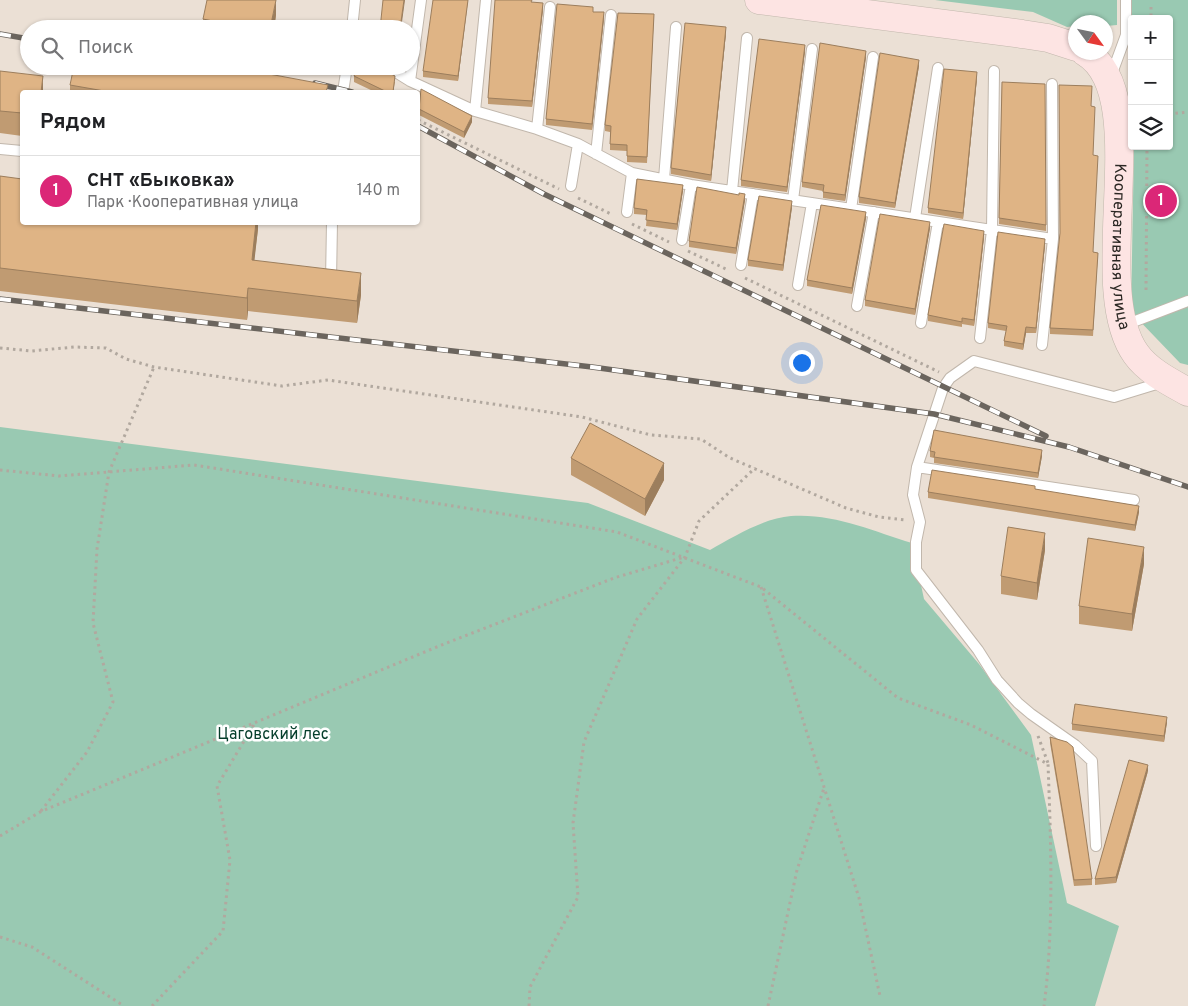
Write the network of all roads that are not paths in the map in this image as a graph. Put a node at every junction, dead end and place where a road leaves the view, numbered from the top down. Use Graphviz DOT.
graph roads {
  1 [pos="355,0"];
  2 [pos="421,0"];
  3 [pos="486,0"];
  4 [pos="759,0"];
  5 [pos="1126,0"];
  6 [pos="550,7"];
  7 [pos="611,15"];
  8 [pos="354,20"];
  9 [pos="418,20"];
  10 [pos="676,27"];
  11 [pos="746,38"];
  12 [pos="1068,45"];
  13 [pos="812,49"];
  14 [pos="873,57"];
  15 [pos="1095,60"];
  16 [pos="938,68"];
  17 [pos="994,70"];
  18 [pos="346,75"];
  19 [pos="400,75"];
  20 [pos="411,75"];
  21 [pos="410,81"];
  22 [pos="1110,82"];
  23 [pos="1052,84"];
  24 [pos="344,90"];
  25 [pos="475,111"];
  26 [pos="537,129"];
  27 [pos="578,144"];
  28 [pos="0,149"];
  29 [pos="20,151"];
  30 [pos="596,154"];
  31 [pos="632,173"];
  32 [pos="664,180"];
  33 [pos="691,185"];
  34 [pos="571,186"];
  35 [pos="732,191"];
  36 [pos="753,194"];
  37 [pos="793,200"];
  38 [pos="812,203"];
  39 [pos="852,209"];
  40 [pos="628,212"];
  41 [pos="874,212"];
  42 [pos="915,218"];
  43 [pos="938,222"];
  44 [pos="332,225"];
  45 [pos="992,230"];
  46 [pos="1053,239"];
  47 [pos="682,240"];
  48 [pos="741,265"];
  49 [pos="798,285"];
  50 [pos="331,286"];
  51 [pos="1188,301"];
  52 [pos="857,306"];
  53 [pos="921,323"];
  54 [pos="1121,326"];
  55 [pos="980,338"];
  56 [pos="1042,345"];
  57 [pos="1177,386"];
  58 [pos="918,466"];
  59 [pos="1134,500"];
  60 [pos="1096,846"];
  1 -- 8 [label="lane"];
  2 -- 9 [label="lane"];
  3 -- 25 [label="lane"];
  4 -- 12 [label="main road"];
  5 -- 22 [label="lane"];
  6 -- 26 [label="lane"];
  7 -- 30 [label="lane"];
  10 -- 32 [label="lane"];
  11 -- 35 [label="lane"];
  13 -- 37 [label="lane"];
  14 -- 39 [label="lane"];
  15 -- 22 [label="main road, Кооперативная улица"];
  16 -- 42 [label="lane"];
  17 -- 45 [label="lane"];
  18 -- 24 [label="lane"];
  19 -- 21 [label="lane"];
  20 -- 21 [label="lane"];
  21 -- 25 [label="lane"];
  22 -- 54 [label="main road, Кооперативная улица"];
  23 -- 46 [label="lane"];
  25 -- 26 [label="lane"];
  26 -- 27 [label="lane"];
  27 -- 30 [label="lane"];
  27 -- 34 [label="lane"];
  28 -- 29 [label="lane"];
  30 -- 31 [label="lane"];
  31 -- 32 [label="lane"];
  31 -- 40 [label="lane"];
  32 -- 33 [label="lane"];
  33 -- 35 [label="lane"];
  33 -- 47 [label="lane"];
  35 -- 36 [label="lane"];
  36 -- 37 [label="lane"];
  36 -- 48 [label="lane"];
  37 -- 38 [label="lane"];
  38 -- 39 [label="lane"];
  38 -- 49 [label="lane"];
  39 -- 41 [label="lane"];
  41 -- 42 [label="lane"];
  41 -- 52 [label="lane"];
  42 -- 43 [label="lane"];
  43 -- 45 [label="lane"];
  43 -- 53 [label="lane"];
  44 -- 50 [label="lane"];
  45 -- 46 [label="lane"];
  45 -- 55 [label="lane"];
  46 -- 56 [label="lane"];
  51 -- 54 [label="lane"];
  54 -- 57 [label="main road, Кооперативная улица"];
  57 -- 58 [label="lane"];
  58 -- 59 [label="lane"];
  58 -- 60 [label="lane"];
}
